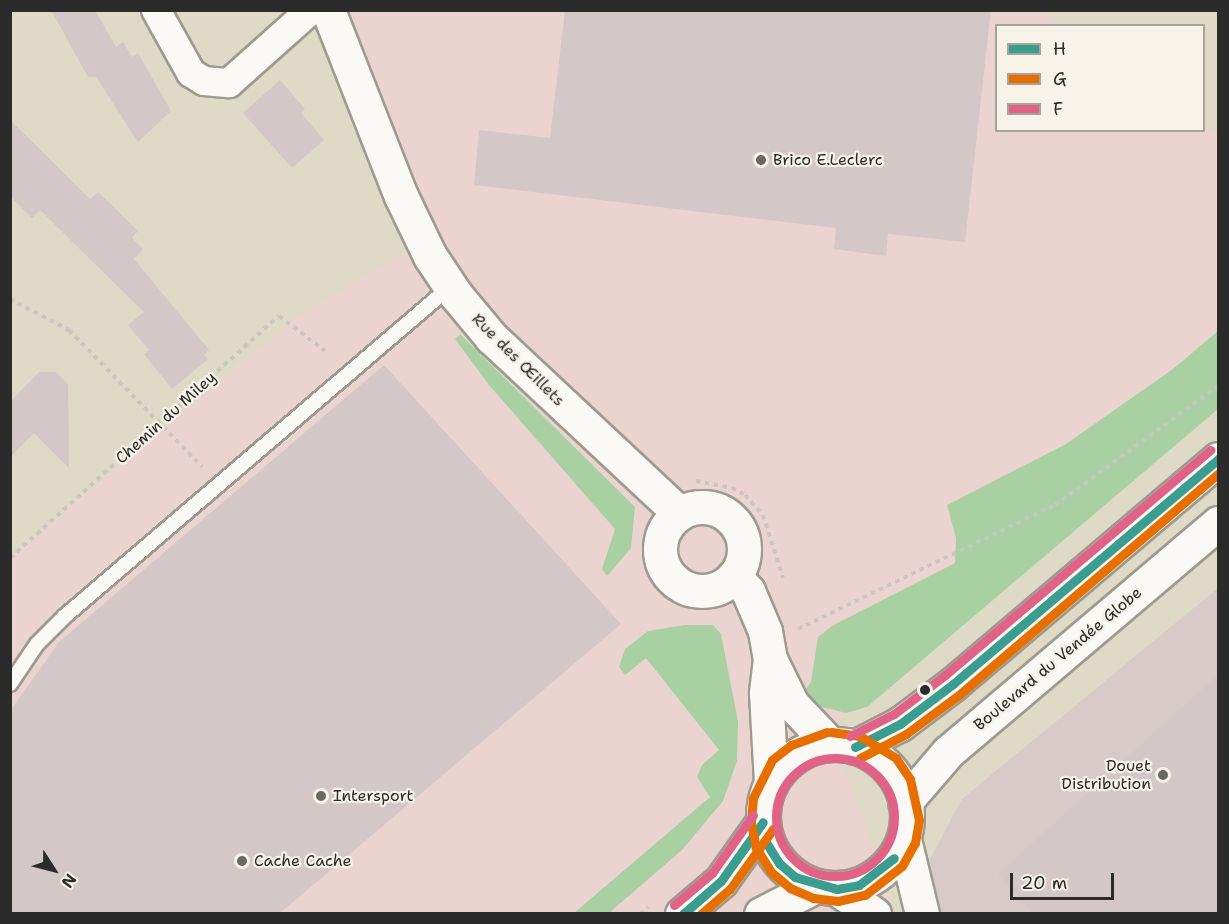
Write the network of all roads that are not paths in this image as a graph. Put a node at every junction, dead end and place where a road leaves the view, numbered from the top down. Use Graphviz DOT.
graph roads {
  1 [pos="156,10"];
  2 [pos="311,10"];
  3 [pos="328,10"];
  4 [pos="451,286"];
  5 [pos="1218,459"];
  6 [pos="679,513"];
  7 [pos="1218,523"];
  8 [pos="734,576"];
  9 [pos="770,659"];
  10 [pos="10,684"];
  11 [pos="843,746"];
  12 [pos="771,783"];
  13 [pos="905,802"];
  14 [pos="763,822"];
  15 [pos="904,839"];
  16 [pos="826,888"];
  17 [pos="682,914"];
  18 [pos="760,914"];
  19 [pos="874,914"];
  20 [pos="922,914"];
  1 -- 2 [label="street"];
  3 -- 4 [label="main road, Rue des Œillets"];
  4 -- 6 [label="main road, Rue des Œillets"];
  4 -- 10 [label="lane"];
  5 -- 11 [label="main road"];
  6 -- 8 [label="main road"];
  6 -- 8 [label="main road"];
  7 -- 13 [label="main road, Boulevard du Vendée Globe"];
  8 -- 9 [label="main road"];
  9 -- 11 [label="main road"];
  9 -- 12 [label="main road"];
  11 -- 12 [label="main road"];
  11 -- 13 [label="main road"];
  12 -- 14 [label="main road"];
  13 -- 15 [label="main road"];
  14 -- 16 [label="main road"];
  14 -- 17 [label="main road"];
  15 -- 16 [label="main road"];
  15 -- 20 [label="main road"];
  16 -- 18 [label="main road"];
  16 -- 19 [label="main road"];
}
